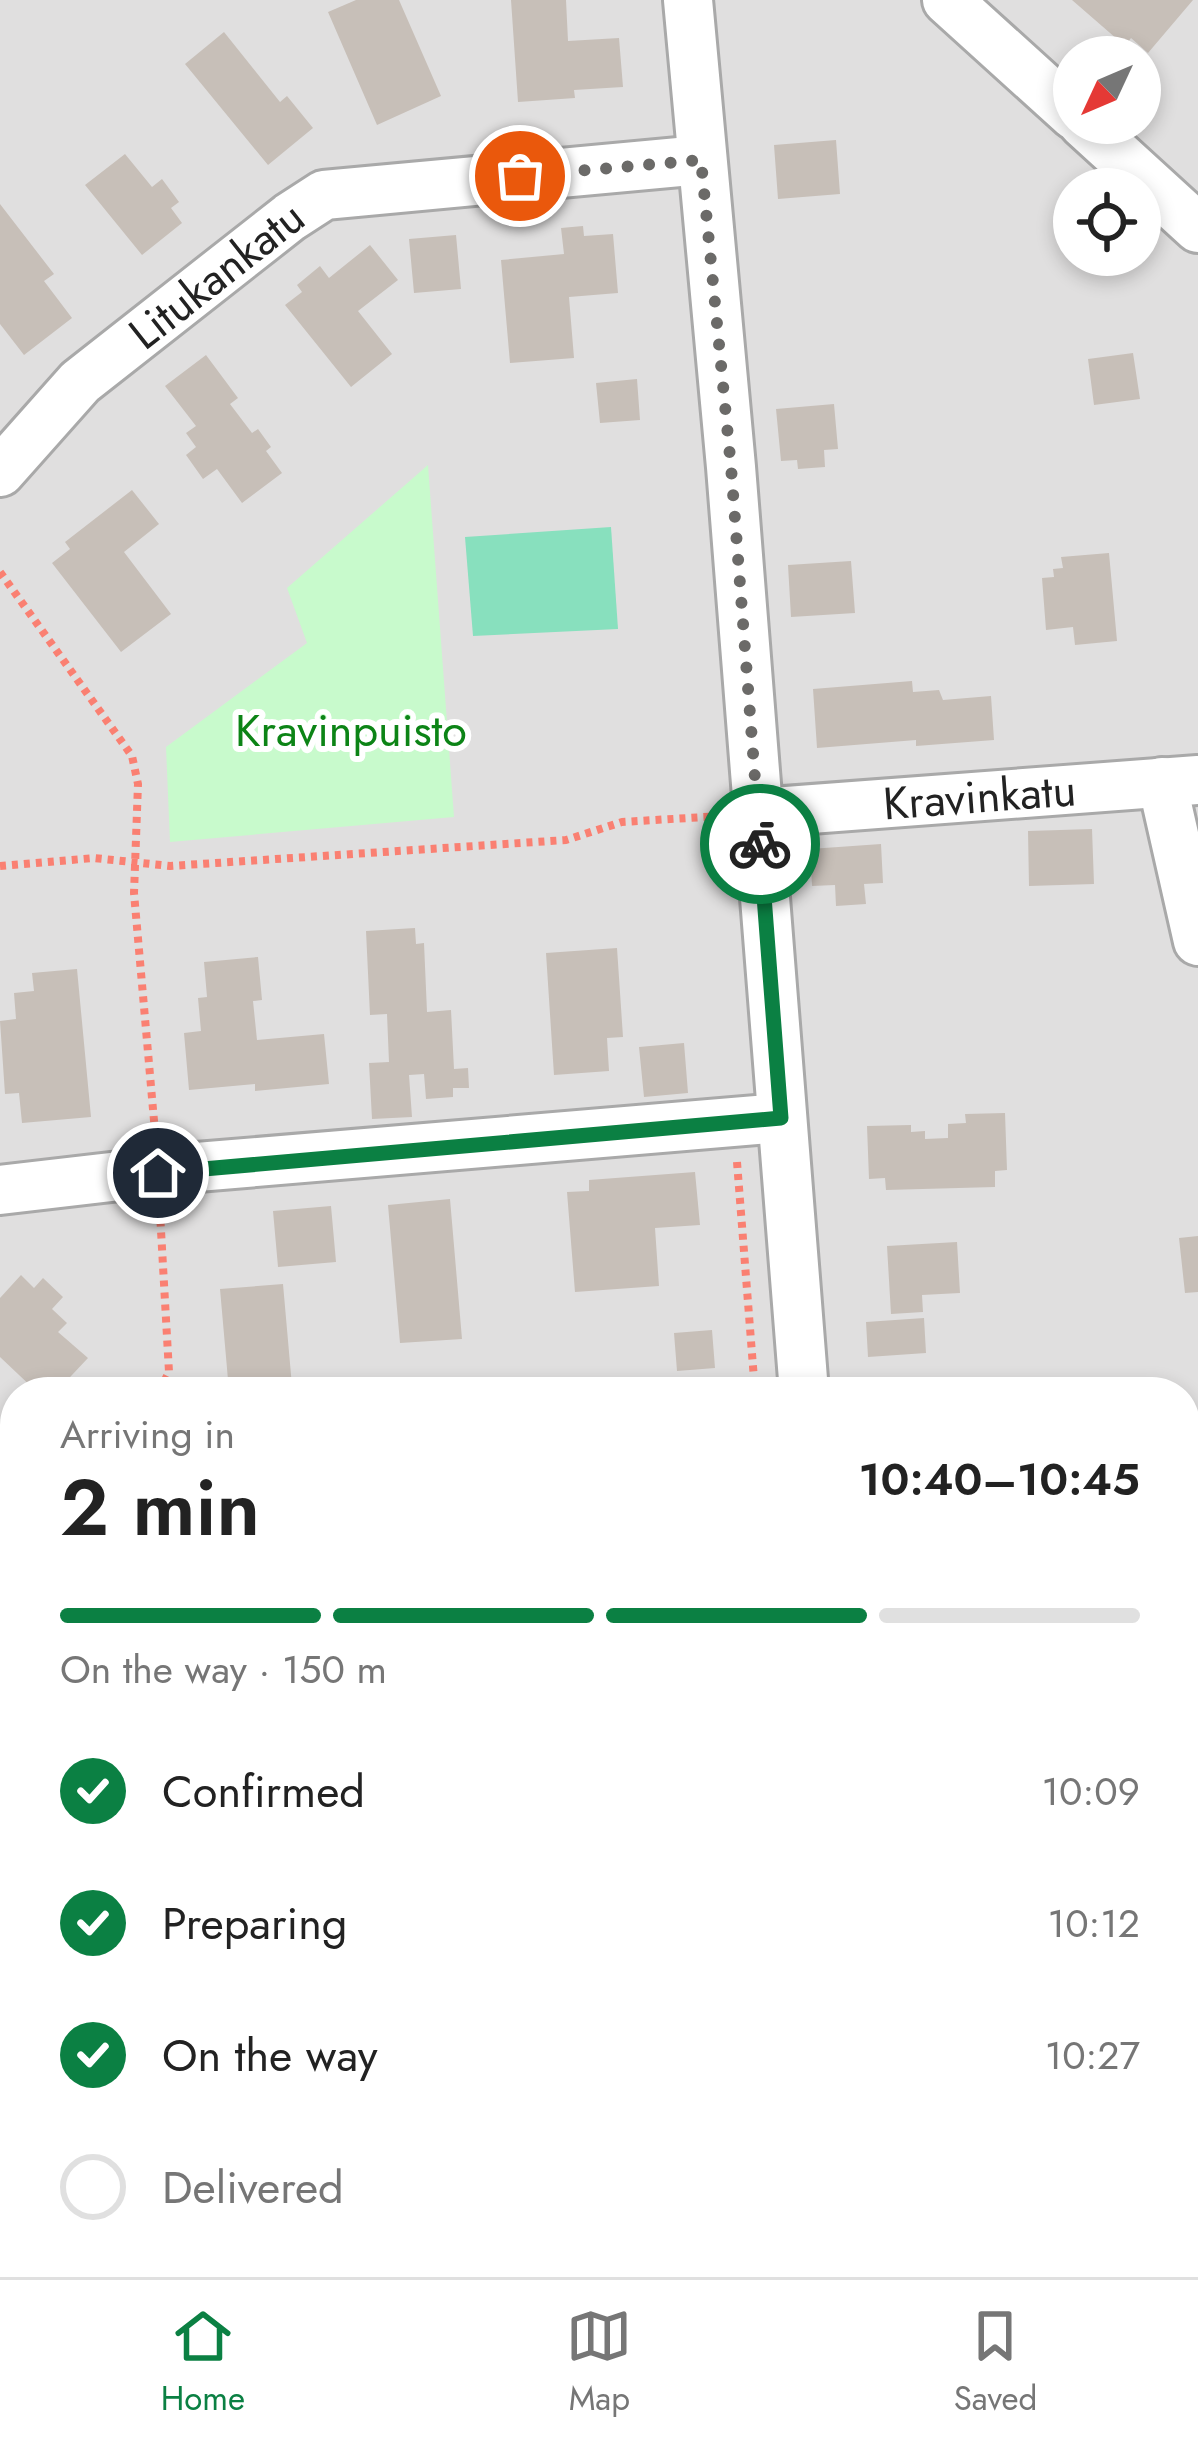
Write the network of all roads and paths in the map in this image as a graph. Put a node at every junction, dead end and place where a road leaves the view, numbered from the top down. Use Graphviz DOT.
graph roads {
  1 [pos="688,0"];
  2 [pos="947,0"];
  3 [pos="1053,96"];
  4 [pos="1106,144"];
  5 [pos="701,160"];
  6 [pos="1198,227"];
  7 [pos="0,472"];
  8 [pos="0,572"];
  9 [pos="1180,781"];
  10 [pos="758,813"];
  11 [pos="137,862"];
  12 [pos="0,866"];
  13 [pos="1198,941"];
  14 [pos="781,1118"];
  15 [pos="158,1173"];
  16 [pos="0,1190"];
  17 [pos="166,1377"];
  18 [pos="803,1377"];
  1 -- 5 [label="street"];
  2 -- 3 [label="street"];
  4 -- 6 [label="street"];
  5 -- 7 [label="street, Litukankatu"];
  5 -- 10 [label="street"];
  8 -- 11 [label="path"];
  9 -- 10 [label="street, Kravinkatu"];
  9 -- 13 [label="street"];
  10 -- 11 [label="path"];
  10 -- 14 [label="street"];
  11 -- 12 [label="path"];
  11 -- 15 [label="path"];
  14 -- 15 [label="street"];
  14 -- 18 [label="street"];
  15 -- 16 [label="street"];
  15 -- 17 [label="path"];
}
